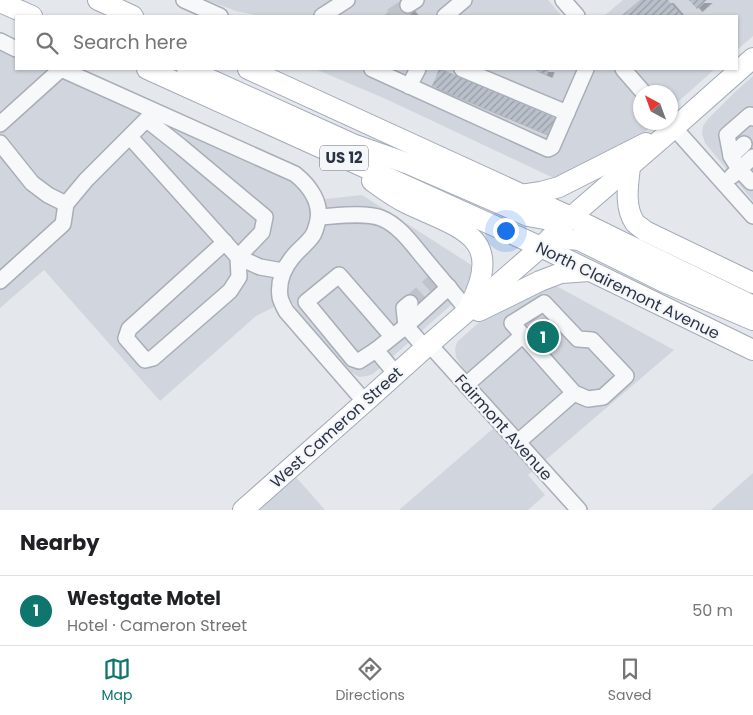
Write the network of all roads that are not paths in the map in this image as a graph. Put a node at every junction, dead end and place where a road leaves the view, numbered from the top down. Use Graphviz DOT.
graph roads {
  1 [pos="98,0"];
  2 [pos="184,0"];
  3 [pos="348,0"];
  4 [pos="464,0"];
  5 [pos="563,0"];
  6 [pos="0,2"];
  7 [pos="30,15"];
  8 [pos="131,15"];
  9 [pos="218,15"];
  10 [pos="325,15"];
  11 [pos="446,15"];
  12 [pos="576,15"];
  13 [pos="0,42"];
  14 [pos="15,49"];
  15 [pos="753,58"];
  16 [pos="60,70"];
  17 [pos="63,70"];
  18 [pos="149,70"];
  19 [pos="189,70"];
  20 [pos="250,70"];
  21 [pos="374,70"];
  22 [pos="417,70"];
  23 [pos="464,70"];
  24 [pos="586,70"];
  25 [pos="624,70"];
  26 [pos="637,85"];
  27 [pos="409,86"];
  28 [pos="567,113"];
  29 [pos="151,116"];
  30 [pos="753,118"];
  31 [pos="678,120"];
  32 [pos="0,124"];
  33 [pos="663,130"];
  34 [pos="667,130"];
  35 [pos="676,130"];
  36 [pos="130,136"];
  37 [pos="0,142"];
  38 [pos="744,144"];
  39 [pos="327,150"];
  40 [pos="731,156"];
  41 [pos="753,157"];
  42 [pos="630,167"];
  43 [pos="739,169"];
  44 [pos="724,183"];
  45 [pos="752,183"];
  46 [pos="521,194"];
  47 [pos="66,204"];
  48 [pos="750,208"];
  49 [pos="319,216"];
  50 [pos="571,217"];
  51 [pos="225,242"];
  52 [pos="541,247"];
  53 [pos="238,257"];
  54 [pos="283,271"];
  55 [pos="591,271"];
  56 [pos="0,281"];
  57 [pos="440,282"];
  58 [pos="753,283"];
  59 [pos="410,303"];
  60 [pos="753,306"];
  61 [pos="468,310"];
  62 [pos="753,320"];
  63 [pos="406,326"];
  64 [pos="448,327"];
  65 [pos="523,335"];
  66 [pos="392,336"];
  67 [pos="427,346"];
  68 [pos="376,350"];
  69 [pos="753,350"];
  70 [pos="396,374"];
  71 [pos="466,385"];
  72 [pos="574,393"];
  73 [pos="365,402"];
  74 [pos="518,442"];
  75 [pos="251,507"];
  76 [pos="578,510"];
  1 -- 8 [label="main road"];
  2 -- 9 [label="street"];
  3 -- 10 [label="street"];
  4 -- 11 [label="street"];
  5 -- 12 [label="street"];
  6 -- 7 [label="main road"];
  13 -- 14 [label="street"];
  15 -- 31 [label="main road"];
  16 -- 32 [label="street"];
  17 -- 29 [label="street"];
  18 -- 39 [label="main road, North Clairemont Avenue / US 12"];
  19 -- 50 [label="main road"];
  20 -- 46 [label="main road, US 12"];
  21 -- 27 [label="street"];
  22 -- 27 [label="street"];
  23 -- 28 [label="street"];
  24 -- 28 [label="street"];
  25 -- 26 [label="street"];
  27 -- 28 [label="street"];
  29 -- 36 [label="street"];
  29 -- 49 [label="street"];
  29 -- 53 [label="street"];
  30 -- 40 [label="street"];
  33 -- 46 [label="main road"];
  34 -- 42 [label="main road"];
  35 -- 44 [label="street"];
  36 -- 47 [label="street"];
  36 -- 51 [label="street"];
  37 -- 47 [label="street"];
  38 -- 40 [label="street"];
  39 -- 52 [label="main road, North Clairemont Avenue / US 12"];
  39 -- 61 [label="main road"];
  40 -- 43 [label="street"];
  41 -- 43 [label="street"];
  42 -- 50 [label="main road"];
  42 -- 58 [label="main road"];
  43 -- 44 [label="street"];
  43 -- 45 [label="street"];
  44 -- 48 [label="street"];
  46 -- 50 [label="main road, US 12"];
  47 -- 56 [label="street"];
  49 -- 54 [label="street"];
  49 -- 57 [label="street"];
  50 -- 52 [label="main road"];
  50 -- 60 [label="main road, US 12"];
  51 -- 53 [label="street"];
  51 -- 53 [label="street"];
  52 -- 55 [label="main road, North Clairemont Avenue / US 12"];
  52 -- 61 [label="main road"];
  52 -- 62 [label="main road"];
  53 -- 54 [label="street"];
  54 -- 73 [label="street"];
  55 -- 64 [label="main road"];
  55 -- 69 [label="main road, North Clairemont Avenue / US 12"];
  57 -- 61 [label="street"];
  57 -- 63 [label="street"];
  59 -- 63 [label="street"];
  61 -- 64 [label="main road"];
  63 -- 66 [label="street"];
  63 -- 67 [label="street, Fairmont Avenue"];
  64 -- 67 [label="main road, West Cameron Street"];
  65 -- 71 [label="street"];
  65 -- 72 [label="street"];
  65 -- 72 [label="street"];
  66 -- 68 [label="street"];
  66 -- 68 [label="street"];
  67 -- 70 [label="main road, West Cameron Street"];
  67 -- 71 [label="street, Fairmont Avenue"];
  68 -- 70 [label="street"];
  70 -- 73 [label="main road, West Cameron Street"];
  71 -- 74 [label="street, Fairmont Avenue"];
  72 -- 74 [label="street"];
  73 -- 75 [label="main road, West Cameron Street"];
  74 -- 76 [label="street, Fairmont Avenue"];
}
